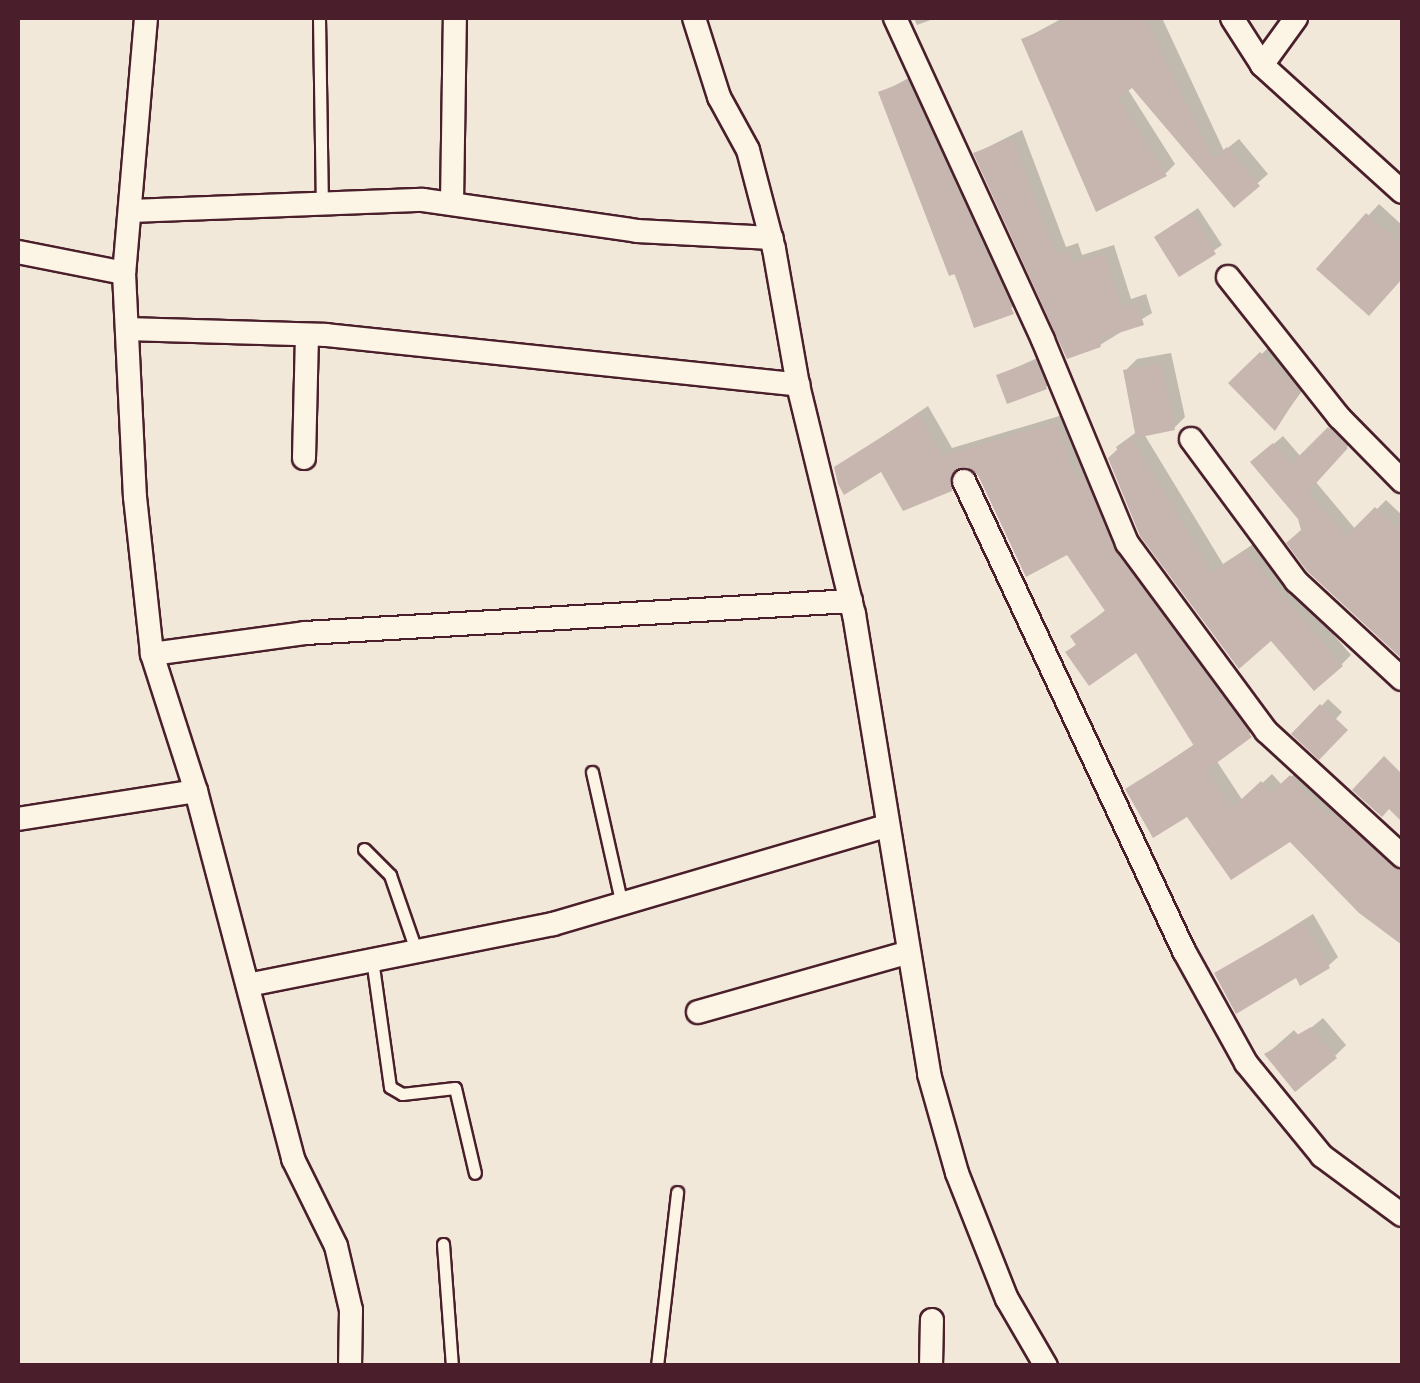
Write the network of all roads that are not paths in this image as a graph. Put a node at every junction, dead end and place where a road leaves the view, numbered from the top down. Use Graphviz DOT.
graph roads {
  1 [pos="146,18"];
  2 [pos="320,18"];
  3 [pos="455,18"];
  4 [pos="694,18"];
  5 [pos="895,18"];
  6 [pos="1232,18"];
  7 [pos="1296,18"];
  8 [pos="1262,65"];
  9 [pos="1402,192"];
  10 [pos="322,201"];
  11 [pos="452,202"];
  12 [pos="130,211"];
  13 [pos="772,238"];
  14 [pos="18,252"];
  15 [pos="124,274"];
  16 [pos="1228,277"];
  17 [pos="128,329"];
  18 [pos="308,335"];
  19 [pos="798,385"];
  20 [pos="1191,440"];
  21 [pos="304,458"];
  22 [pos="964,481"];
  23 [pos="1402,481"];
  24 [pos="851,601"];
  25 [pos="152,654"];
  26 [pos="1402,680"];
  27 [pos="592,772"];
  28 [pos="196,791"];
  29 [pos="18,819"];
  30 [pos="886,826"];
  31 [pos="364,849"];
  32 [pos="1402,856"];
  33 [pos="622,905"];
  34 [pos="416,950"];
  35 [pos="906,953"];
  36 [pos="372,959"];
  37 [pos="248,985"];
  38 [pos="698,1012"];
  39 [pos="476,1173"];
  40 [pos="677,1192"];
  41 [pos="1402,1215"];
  42 [pos="443,1244"];
  43 [pos="932,1320"];
  44 [pos="350,1366"];
  45 [pos="452,1366"];
  46 [pos="657,1366"];
  47 [pos="931,1366"];
  48 [pos="1046,1366"];
  1 -- 12 [label="street"];
  2 -- 10 [label="lane"];
  3 -- 11 [label="street"];
  4 -- 13 [label="street"];
  5 -- 32 [label="street"];
  6 -- 8 [label="street"];
  7 -- 8 [label="street"];
  8 -- 9 [label="street"];
  10 -- 11 [label="street"];
  10 -- 12 [label="street"];
  11 -- 13 [label="street"];
  12 -- 15 [label="street"];
  13 -- 19 [label="street"];
  14 -- 15 [label="street"];
  15 -- 17 [label="street"];
  16 -- 23 [label="street"];
  17 -- 18 [label="street"];
  17 -- 25 [label="street"];
  18 -- 19 [label="street"];
  18 -- 21 [label="street"];
  19 -- 24 [label="street"];
  20 -- 26 [label="street"];
  22 -- 41 [label="street"];
  24 -- 25 [label="street"];
  24 -- 30 [label="street"];
  25 -- 28 [label="street"];
  27 -- 33 [label="lane"];
  28 -- 29 [label="street"];
  28 -- 37 [label="street"];
  30 -- 33 [label="street"];
  30 -- 35 [label="street"];
  31 -- 34 [label="lane"];
  33 -- 34 [label="street"];
  34 -- 36 [label="street"];
  35 -- 38 [label="street"];
  35 -- 48 [label="street"];
  36 -- 37 [label="street"];
  36 -- 39 [label="lane"];
  37 -- 44 [label="street"];
  40 -- 46 [label="lane"];
  42 -- 45 [label="lane"];
  43 -- 47 [label="street"];
}
